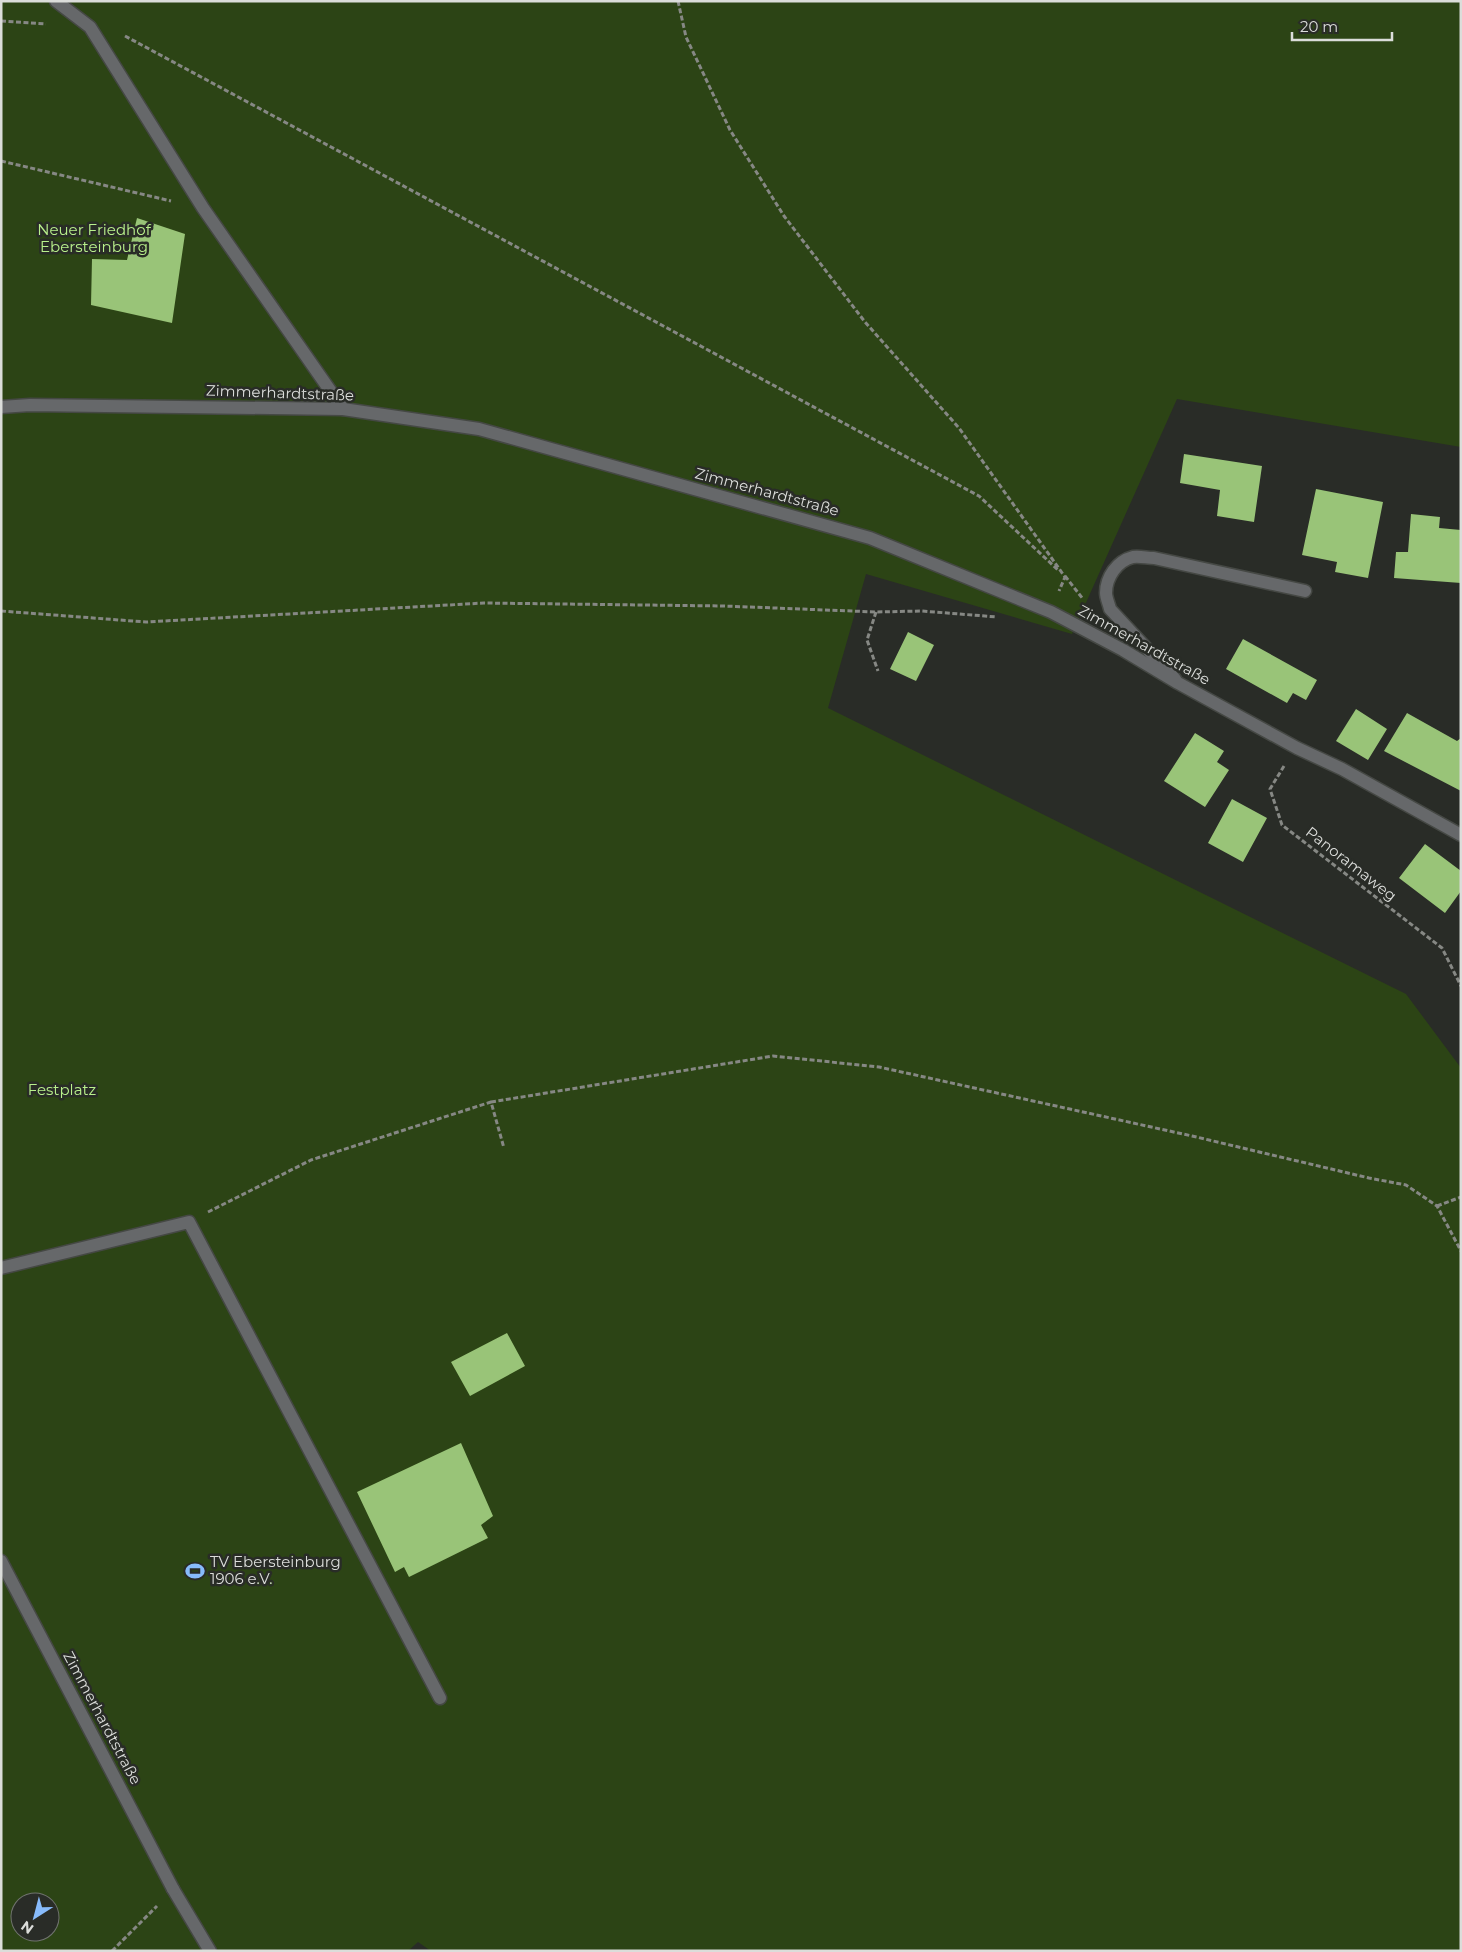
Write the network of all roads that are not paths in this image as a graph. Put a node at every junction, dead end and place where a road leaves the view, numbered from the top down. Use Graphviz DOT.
graph roads {
  1 [pos="56,1"];
  2 [pos="1,407"];
  3 [pos="342,409"];
  4 [pos="1305,591"];
  5 [pos="1178,683"];
  6 [pos="1461,835"];
  7 [pos="1,1268"];
  8 [pos="1,1561"];
  9 [pos="440,1698"];
  10 [pos="210,1951"];
  1 -- 3 [label="street"];
  2 -- 3 [label="street, Zimmerhardtstraße"];
  3 -- 5 [label="street, Zimmerhardtstraße"];
  4 -- 5 [label="street"];
  5 -- 6 [label="street, Zimmerhardtstraße"];
  7 -- 9 [label="street"];
  8 -- 10 [label="street, Zimmerhardtstraße"];
}
